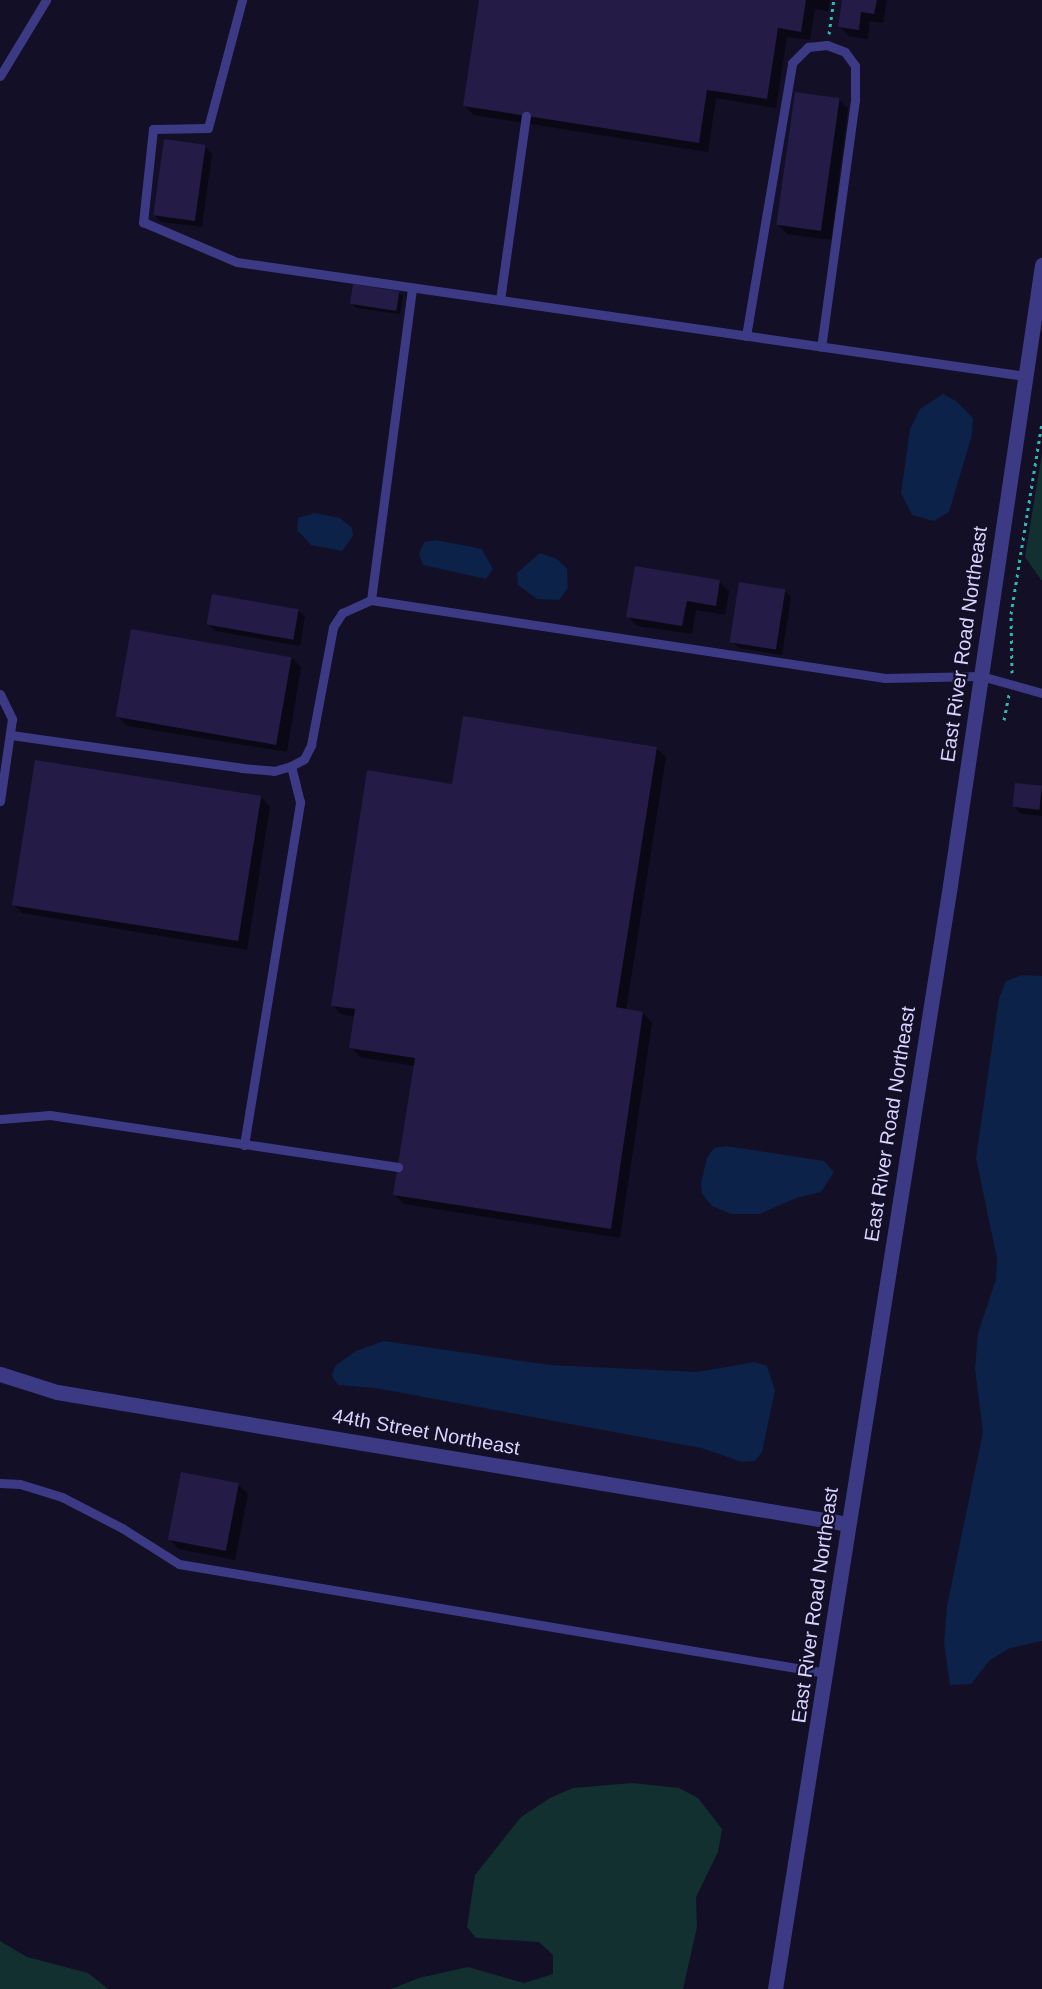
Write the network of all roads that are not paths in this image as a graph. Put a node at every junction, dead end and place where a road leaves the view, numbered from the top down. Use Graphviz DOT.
graph roads {
  1 [pos="46,0"];
  2 [pos="242,0"];
  3 [pos="0,76"];
  4 [pos="526,116"];
  5 [pos="1042,265"];
  6 [pos="412,288"];
  7 [pos="500,300"];
  8 [pos="746,336"];
  9 [pos="821,347"];
  10 [pos="1025,376"];
  11 [pos="371,600"];
  12 [pos="981,676"];
  13 [pos="1042,693"];
  14 [pos="0,694"];
  15 [pos="11,735"];
  16 [pos="291,766"];
  17 [pos="0,801"];
  18 [pos="0,1119"];
  19 [pos="244,1144"];
  20 [pos="398,1167"];
  21 [pos="0,1374"];
  22 [pos="0,1483"];
  23 [pos="848,1524"];
  24 [pos="826,1674"];
  25 [pos="775,1989"];
  1 -- 3 [label="lane"];
  2 -- 6 [label="lane"];
  4 -- 7 [label="lane"];
  5 -- 10 [label="street, East River Road Northeast"];
  6 -- 7 [label="lane"];
  6 -- 11 [label="lane"];
  7 -- 8 [label="lane"];
  8 -- 9 [label="lane"];
  8 -- 9 [label="lane"];
  9 -- 10 [label="lane"];
  10 -- 12 [label="street, East River Road Northeast"];
  11 -- 12 [label="lane"];
  11 -- 16 [label="lane"];
  12 -- 13 [label="lane"];
  12 -- 23 [label="street, East River Road Northeast"];
  14 -- 15 [label="lane"];
  15 -- 16 [label="lane"];
  15 -- 17 [label="lane"];
  16 -- 19 [label="lane"];
  18 -- 19 [label="lane"];
  19 -- 20 [label="lane"];
  21 -- 23 [label="street, 44th Street Northeast"];
  22 -- 24 [label="lane"];
  23 -- 24 [label="street, East River Road Northeast"];
  24 -- 25 [label="street, East River Road Northeast"];
}
